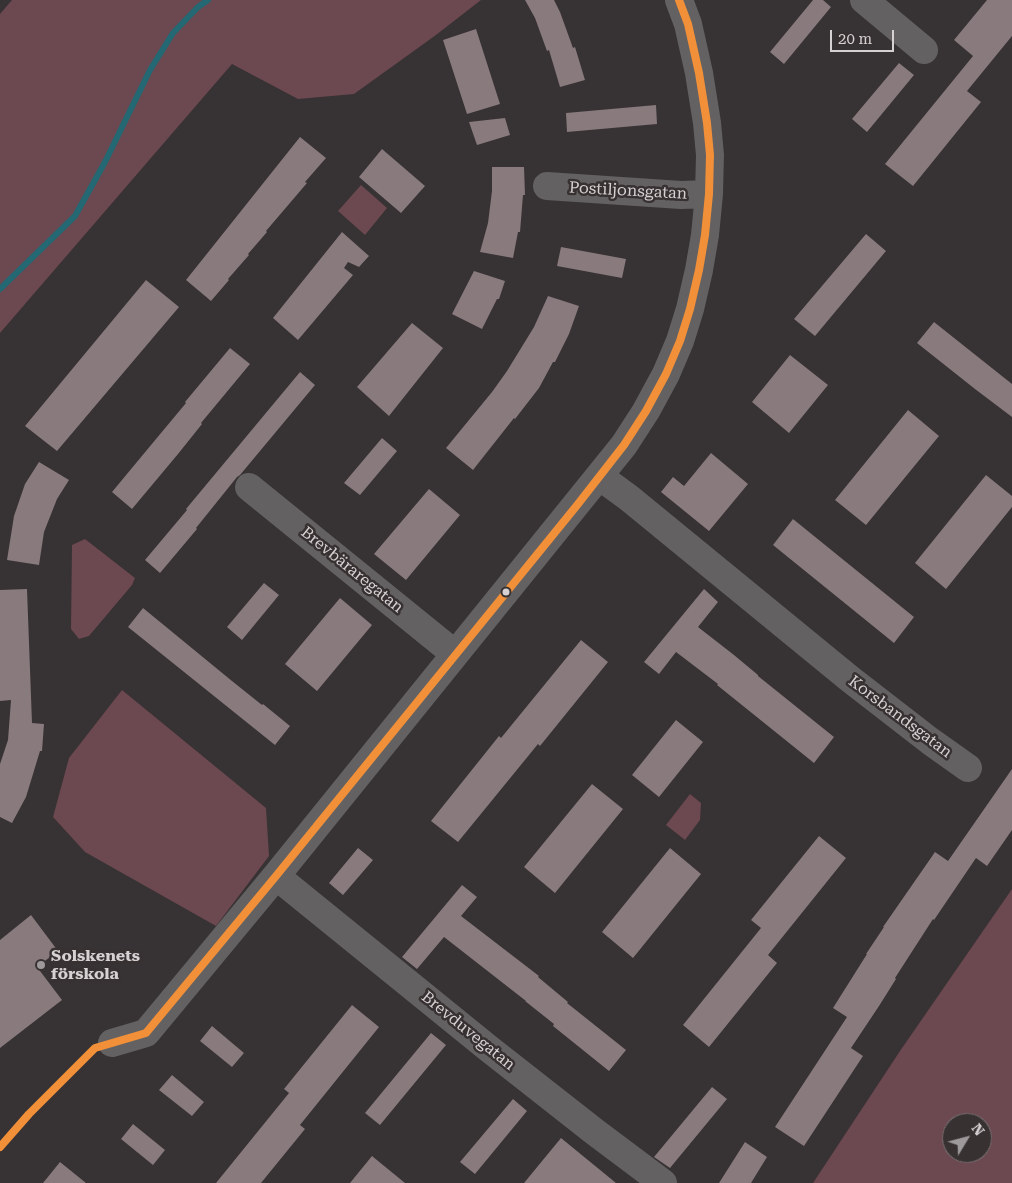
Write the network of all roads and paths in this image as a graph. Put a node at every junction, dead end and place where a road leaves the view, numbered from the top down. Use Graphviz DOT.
graph roads {
  1 [pos="679,0"];
  2 [pos="864,0"];
  3 [pos="924,50"];
  4 [pos="547,186"];
  5 [pos="708,194"];
  6 [pos="599,476"];
  7 [pos="248,487"];
  8 [pos="455,654"];
  9 [pos="968,768"];
  10 [pos="276,876"];
  11 [pos="112,1043"];
  12 [pos="663,1183"];
  1 -- 5 [label="street"];
  2 -- 3 [label="street"];
  4 -- 5 [label="street, Postiljonsgatan"];
  5 -- 6 [label="street"];
  6 -- 8 [label="street"];
  6 -- 9 [label="street, Korsbandsgatan"];
  7 -- 8 [label="street, Brevbäraregatan"];
  8 -- 10 [label="street"];
  10 -- 11 [label="street"];
  10 -- 12 [label="street, Brevduvegatan"];
}
